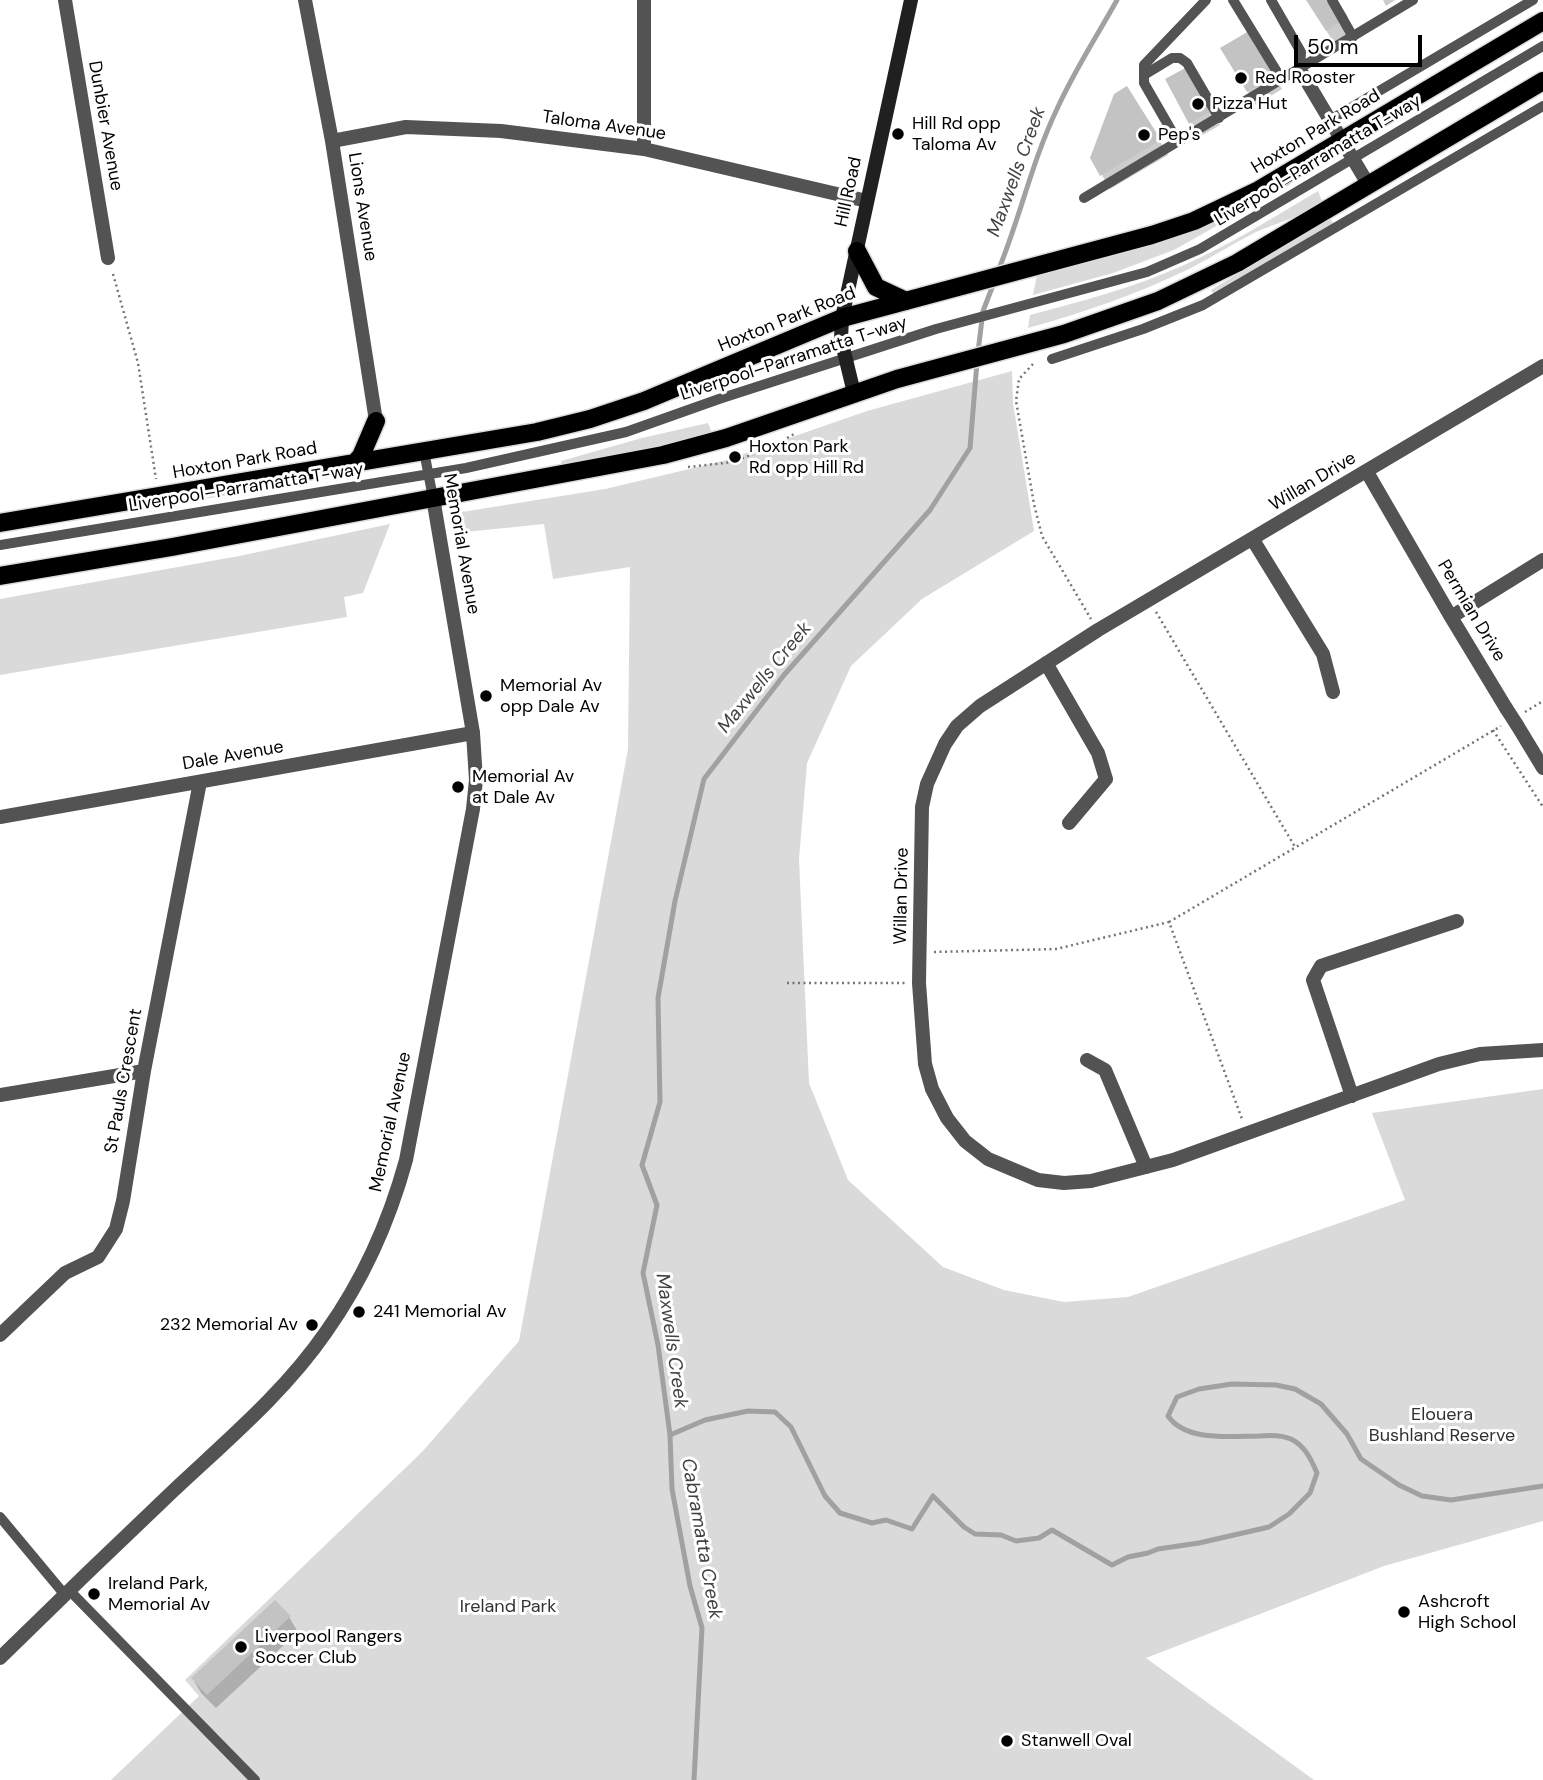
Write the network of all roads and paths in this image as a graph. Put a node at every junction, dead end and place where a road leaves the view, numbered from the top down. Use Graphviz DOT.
graph roads {
  1 [pos="65,0"];
  2 [pos="305,0"];
  3 [pos="644,0"];
  4 [pos="911,0"];
  5 [pos="1206,0"];
  6 [pos="1233,0"];
  7 [pos="1271,0"];
  8 [pos="1332,0"];
  9 [pos="1413,0"];
  10 [pos="1533,0"];
  11 [pos="1543,21"];
  12 [pos="1353,37"];
  13 [pos="1543,46"];
  14 [pos="1300,70"];
  15 [pos="1144,75"];
  16 [pos="1282,80"];
  17 [pos="1543,81"];
  18 [pos="1543,106"];
  19 [pos="1219,118"];
  20 [pos="1330,120"];
  21 [pos="332,141"];
  22 [pos="1342,141"];
  23 [pos="1178,142"];
  24 [pos="644,149"];
  25 [pos="1353,158"];
  26 [pos="1368,184"];
  27 [pos="1084,198"];
  28 [pos="867,201"];
  29 [pos="857,251"];
  30 [pos="108,258"];
  31 [pos="906,301"];
  32 [pos="842,317"];
  33 [pos="844,358"];
  34 [pos="1052,359"];
  35 [pos="1543,366"];
  36 [pos="854,393"];
  37 [pos="376,421"];
  38 [pos="424,452"];
  39 [pos="354,464"];
  40 [pos="1367,472"];
  41 [pos="428,474"];
  42 [pos="157,483"];
  43 [pos="433,498"];
  44 [pos="0,523"];
  45 [pos="1253,540"];
  46 [pos="0,545"];
  47 [pos="1543,560"];
  48 [pos="0,576"];
  49 [pos="1149,601"];
  50 [pos="1451,617"];
  51 [pos="1098,630"];
  52 [pos="1046,663"];
  53 [pos="1332,692"];
  54 [pos="473,733"];
  55 [pos="1543,768"];
  56 [pos="200,782"];
  57 [pos="1543,807"];
  58 [pos="0,817"];
  59 [pos="1069,823"];
  60 [pos="1296,847"];
  61 [pos="1457,921"];
  62 [pos="1169,922"];
  63 [pos="920,952"];
  64 [pos="787,983"];
  65 [pos="919,983"];
  66 [pos="1543,1050"];
  67 [pos="1087,1060"];
  68 [pos="144,1070"];
  69 [pos="0,1096"];
  70 [pos="1352,1096"];
  71 [pos="1247,1134"];
  72 [pos="1146,1167"];
  73 [pos="0,1335"];
  74 [pos="0,1517"];
  75 [pos="67,1593"];
  76 [pos="0,1658"];
  77 [pos="255,1780"];
  1 -- 30 [label="street, Dunbier Avenue"];
  2 -- 21 [label="street, Lions Avenue"];
  3 -- 24 [label="street"];
  4 -- 28 [label="main road, Hill Road"];
  5 -- 15 [label="lane"];
  6 -- 16 [label="lane"];
  7 -- 14 [label="lane"];
  8 -- 12 [label="lane"];
  9 -- 12 [label="lane"];
  10 -- 20 [label="lane"];
  11 -- 22 [label="main road, Hoxton Park Road"];
  12 -- 14 [label="lane"];
  13 -- 25 [label="lane, Liverpool–Parramatta T-way"];
  14 -- 16 [label="lane"];
  14 -- 20 [label="street"];
  15 -- 19 [label="lane"];
  15 -- 23 [label="lane"];
  16 -- 19 [label="lane"];
  17 -- 26 [label="main road"];
  18 -- 34 [label="lane"];
  19 -- 23 [label="lane"];
  20 -- 22 [label="street"];
  21 -- 24 [label="street, Taloma Avenue"];
  21 -- 37 [label="street, Lions Avenue"];
  22 -- 25 [label="street"];
  22 -- 31 [label="main road, Hoxton Park Road"];
  23 -- 27 [label="lane"];
  24 -- 28 [label="street, Taloma Avenue"];
  25 -- 26 [label="street"];
  25 -- 33 [label="lane, Liverpool–Parramatta T-way"];
  26 -- 36 [label="main road"];
  28 -- 29 [label="main road, Hill Road"];
  29 -- 31 [label="main road"];
  29 -- 32 [label="main road, Hill Road"];
  30 -- 42 [label="path"];
  31 -- 32 [label="main road, Hoxton Park Road"];
  32 -- 33 [label="main road, Hill Road"];
  32 -- 38 [label="main road, Hoxton Park Road"];
  33 -- 36 [label="main road, Hill Road"];
  33 -- 41 [label="lane, Liverpool–Parramatta T-way"];
  34 -- 51 [label="path"];
  35 -- 40 [label="street, Willan Drive"];
  36 -- 43 [label="main road"];
  37 -- 39 [label="main road"];
  38 -- 39 [label="main road, Hoxton Park Road"];
  38 -- 41 [label="lane, Memorial Avenue"];
  39 -- 44 [label="main road, Hoxton Park Road"];
  40 -- 45 [label="street, Willan Drive"];
  40 -- 50 [label="street, Permian Drive"];
  41 -- 43 [label="lane, Memorial Avenue"];
  41 -- 46 [label="lane, Liverpool–Parramatta T-way"];
  43 -- 48 [label="main road"];
  43 -- 54 [label="street, Memorial Avenue"];
  45 -- 49 [label="street, Willan Drive"];
  45 -- 53 [label="street"];
  47 -- 50 [label="street"];
  49 -- 51 [label="street, Willan Drive"];
  49 -- 60 [label="path"];
  50 -- 55 [label="street, Permian Drive, bridge"];
  51 -- 52 [label="street, Willan Drive"];
  52 -- 59 [label="street"];
  52 -- 63 [label="street, Willan Drive"];
  54 -- 56 [label="street, Dale Avenue"];
  54 -- 75 [label="street, Memorial Avenue"];
  56 -- 58 [label="street, Dale Avenue"];
  56 -- 68 [label="street, St Pauls Crescent"];
  57 -- 60 [label="path"];
  60 -- 62 [label="path"];
  61 -- 70 [label="street"];
  62 -- 63 [label="path"];
  62 -- 71 [label="path"];
  63 -- 65 [label="street, Willan Drive"];
  64 -- 65 [label="path"];
  65 -- 72 [label="street, Willan Drive"];
  66 -- 70 [label="street, Willan Drive"];
  67 -- 72 [label="street"];
  68 -- 69 [label="street"];
  68 -- 73 [label="street, St Pauls Crescent"];
  70 -- 71 [label="street, Willan Drive"];
  71 -- 72 [label="street, Willan Drive"];
  74 -- 75 [label="lane"];
  75 -- 76 [label="street, Memorial Avenue"];
  75 -- 77 [label="lane"];
}
